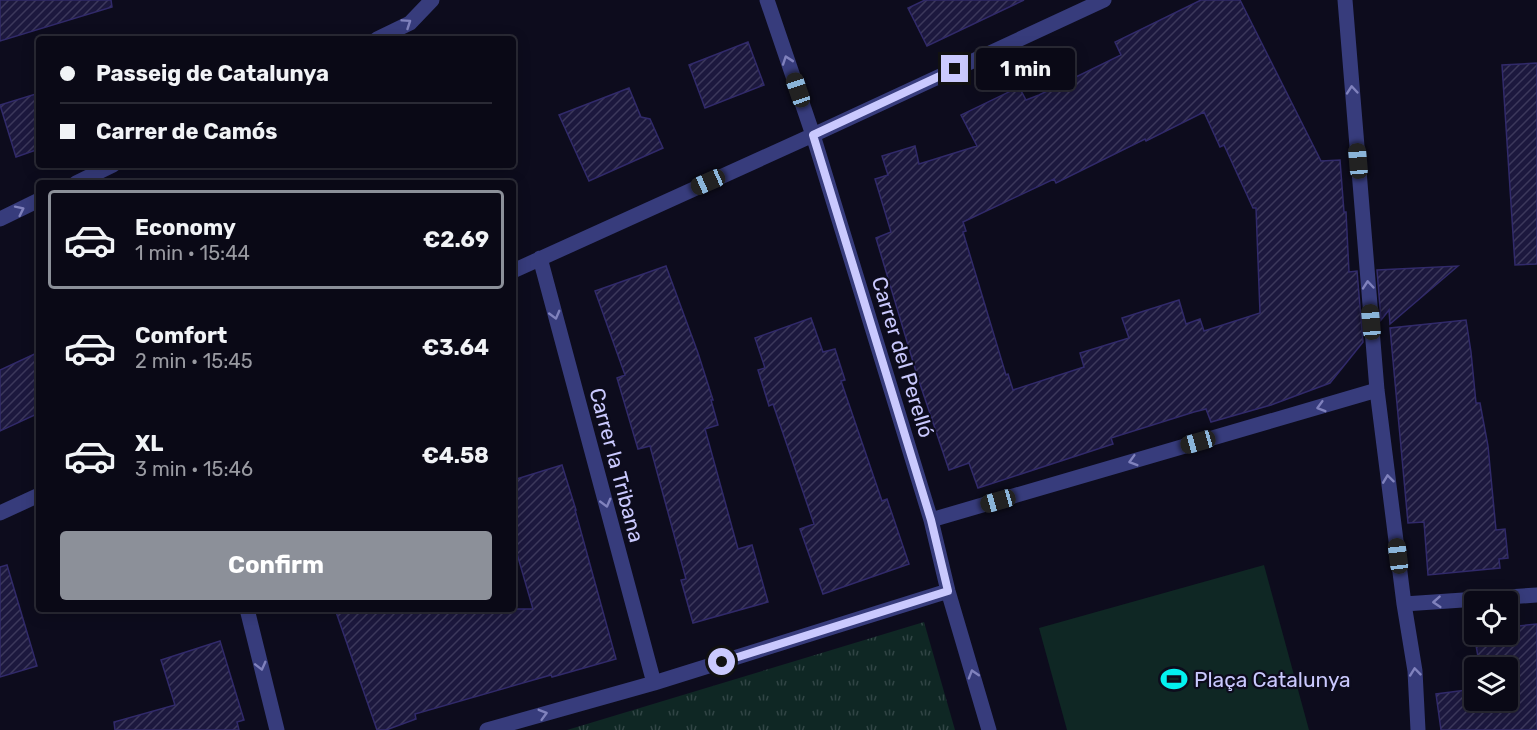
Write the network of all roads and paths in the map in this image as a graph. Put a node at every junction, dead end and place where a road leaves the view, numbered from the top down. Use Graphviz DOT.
graph roads {
  1 [pos="432,0"];
  2 [pos="767,0"];
  3 [pos="1104,0"];
  4 [pos="1345,0"];
  5 [pos="383,36"];
  6 [pos="813,135"];
  7 [pos="107,168"];
  8 [pos="81,180"];
  9 [pos="36,201"];
  10 [pos="0,219"];
  11 [pos="540,258"];
  12 [pos="516,270"];
  13 [pos="1377,390"];
  14 [pos="36,496"];
  15 [pos="0,513"];
  16 [pos="931,520"];
  17 [pos="948,591"];
  18 [pos="1537,595"];
  19 [pos="1404,604"];
  20 [pos="248,612"];
  21 [pos="654,683"];
  22 [pos="277,730"];
  23 [pos="487,730"];
  24 [pos="989,730"];
  25 [pos="1418,730"];
  5 -- 1 [label="street, one-way"];
  6 -- 2 [label="street, Carrer del Perelló, one-way"];
  3 -- 6 [label="street"];
  13 -- 4 [label="street, one-way"];
  6 -- 11 [label="street"];
  6 -- 16 [label="street, Carrer del Perelló"];
  7 -- 8 [label="street"];
  10 -- 9 [label="street, one-way"];
  11 -- 12 [label="street"];
  11 -- 21 [label="street, Carrer la Tribana, one-way"];
  13 -- 16 [label="street, one-way"];
  19 -- 13 [label="street, one-way"];
  14 -- 15 [label="street"];
  16 -- 17 [label="street, Carrer del Perelló"];
  17 -- 21 [label="street"];
  24 -- 17 [label="street, Carrer del Perelló, one-way"];
  18 -- 19 [label="street, one-way"];
  25 -- 19 [label="street, one-way"];
  20 -- 22 [label="street, one-way"];
  23 -- 21 [label="street, one-way"];
}
